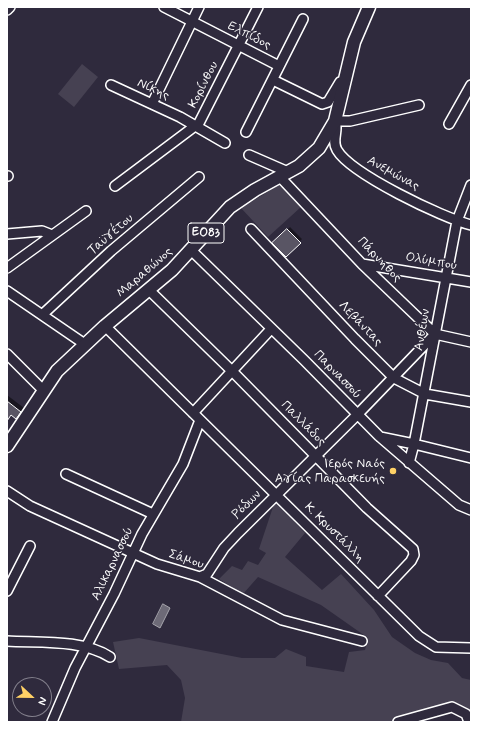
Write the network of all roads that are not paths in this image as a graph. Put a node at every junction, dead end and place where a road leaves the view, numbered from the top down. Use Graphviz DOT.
graph roads {
  1 [pos="10,7"];
  2 [pos="164,7"];
  3 [pos="200,7"];
  4 [pos="258,7"];
  5 [pos="369,7"];
  6 [pos="7,10"];
  7 [pos="303,19"];
  8 [pos="192,22"];
  9 [pos="239,45"];
  10 [pos="279,66"];
  11 [pos="273,80"];
  12 [pos="344,82"];
  13 [pos="111,85"];
  14 [pos="471,85"];
  15 [pos="152,104"];
  16 [pos="419,106"];
  17 [pos="335,121"];
  18 [pos="449,124"];
  19 [pos="196,126"];
  20 [pos="246,132"];
  21 [pos="225,143"];
  22 [pos="249,155"];
  23 [pos="284,174"];
  24 [pos="199,177"];
  25 [pos="471,185"];
  26 [pos="115,186"];
  27 [pos="86,211"];
  28 [pos="457,222"];
  29 [pos="471,225"];
  30 [pos="251,229"];
  31 [pos="7,234"];
  32 [pos="52,236"];
  33 [pos="191,250"];
  34 [pos="362,264"];
  35 [pos="7,268"];
  36 [pos="446,277"];
  37 [pos="471,282"];
  38 [pos="149,290"];
  39 [pos="7,291"];
  40 [pos="42,315"];
  41 [pos="105,326"];
  42 [pos="272,329"];
  43 [pos="435,334"];
  44 [pos="471,342"];
  45 [pos="86,345"];
  46 [pos="7,354"];
  47 [pos="232,371"];
  48 [pos="394,378"];
  49 [pos="44,391"];
  50 [pos="425,394"];
  51 [pos="471,402"];
  52 [pos="193,413"];
  53 [pos="357,415"];
  54 [pos="200,420"];
  55 [pos="379,436"];
  56 [pos="414,444"];
  57 [pos="7,446"];
  58 [pos="316,455"];
  59 [pos="471,458"];
  60 [pos="410,463"];
  61 [pos="66,474"];
  62 [pos="7,491"];
  63 [pos="276,494"];
  64 [pos="471,510"];
  65 [pos="153,514"];
  66 [pos="30,546"];
  67 [pos="132,552"];
  68 [pos="200,577"];
  69 [pos="7,592"];
  70 [pos="378,596"];
  71 [pos="7,641"];
  72 [pos="362,641"];
  73 [pos="86,648"];
  74 [pos="471,648"];
  75 [pos="110,657"];
  76 [pos="52,722"];
  77 [pos="398,722"];
  78 [pos="469,722"];
  1 -- 6 [label="street"];
  2 -- 8 [label="street, Ελπίδος"];
  3 -- 8 [label="street"];
  4 -- 9 [label="street, Κορίνθου"];
  5 -- 12 [label="main road, Μαραθώνος / ΕΟ83"];
  7 -- 10 [label="street"];
  8 -- 9 [label="street, Ελπίδος"];
  8 -- 15 [label="street"];
  9 -- 10 [label="street, Ελπίδος"];
  9 -- 19 [label="street, Κορίνθου"];
  10 -- 11 [label="street"];
  11 -- 12 [label="street"];
  11 -- 20 [label="street"];
  12 -- 17 [label="main road, Μαραθώνος / ΕΟ83"];
  13 -- 15 [label="street, Νίκης"];
  14 -- 18 [label="street"];
  15 -- 19 [label="street, Νίκης"];
  16 -- 17 [label="street"];
  17 -- 23 [label="main road, Μαραθώνος / ΕΟ83"];
  17 -- 28 [label="street, Ανεμώνας"];
  19 -- 21 [label="street, Νίκης"];
  19 -- 26 [label="street, Κορίνθου"];
  22 -- 23 [label="street"];
  23 -- 33 [label="main road, Μαραθώνος / ΕΟ83"];
  23 -- 34 [label="street, Πάρνηθος"];
  24 -- 40 [label="street, Ταϋγέτου"];
  25 -- 28 [label="street, Ανθέων"];
  27 -- 32 [label="street"];
  28 -- 29 [label="street, Ανεμώνας"];
  28 -- 36 [label="street, Ανθέων"];
  30 -- 48 [label="street, Λεβάντας"];
  31 -- 32 [label="street"];
  32 -- 35 [label="street"];
  33 -- 38 [label="main road, Μαραθώνος / ΕΟ83"];
  33 -- 42 [label="street, Παρνασσού"];
  34 -- 36 [label="street, Ολύμπου"];
  34 -- 43 [label="street, Πάρνηθος"];
  36 -- 37 [label="street, Ολύμπου"];
  36 -- 43 [label="street, Ανθέων"];
  38 -- 41 [label="main road, Μαραθώνος / ΕΟ83"];
  38 -- 47 [label="street, Παλλάδος"];
  39 -- 40 [label="street"];
  40 -- 45 [label="street"];
  41 -- 45 [label="main road, Μαραθώνος / ΕΟ83"];
  41 -- 52 [label="street, Κ. Κρυστάλλη"];
  42 -- 47 [label="street"];
  42 -- 53 [label="street, Παρνασσού"];
  43 -- 44 [label="street"];
  43 -- 48 [label="street, Ρόδων"];
  43 -- 50 [label="street, Ανθέων"];
  45 -- 49 [label="main road, Μαραθώνος / ΕΟ83"];
  46 -- 49 [label="street"];
  47 -- 52 [label="street"];
  47 -- 58 [label="street, Παλλάδος"];
  48 -- 50 [label="street, Λεβάντας"];
  48 -- 53 [label="street, Ρόδων"];
  49 -- 57 [label="main road, Μαραθώνος / ΕΟ83"];
  50 -- 51 [label="street, Λεβάντας"];
  50 -- 56 [label="street, Ανθέων"];
  52 -- 54 [label="street, Κ. Κρυστάλλη"];
  53 -- 55 [label="street, Παρνασσού"];
  53 -- 58 [label="street, Ρόδων"];
  54 -- 63 [label="street, Κ. Κρυστάλλη"];
  54 -- 65 [label="street, Αλικαρνασσού"];
  55 -- 56 [label="street"];
  55 -- 60 [label="street, Παρνασσού"];
  56 -- 59 [label="street"];
  56 -- 60 [label="street, Ανθέων"];
  58 -- 63 [label="street, Ρόδων"];
  58 -- 70 [label="street, Παλλάδος"];
  60 -- 64 [label="street, Παρνασσού"];
  61 -- 65 [label="street"];
  62 -- 67 [label="street, Σάμου"];
  63 -- 68 [label="street, Ρόδων"];
  63 -- 70 [label="street, Κ. Κρυστάλλη"];
  65 -- 67 [label="street, Αλικαρνασσού"];
  66 -- 69 [label="street"];
  67 -- 68 [label="street, Σάμου"];
  67 -- 73 [label="street, Αλικαρνασσού"];
  68 -- 72 [label="street, Σάμου"];
  70 -- 74 [label="street, Κ. Κρυστάλλη"];
  71 -- 73 [label="street"];
  73 -- 75 [label="street"];
  73 -- 76 [label="street, Αλικαρνασσού"];
  77 -- 78 [label="street"];
}
